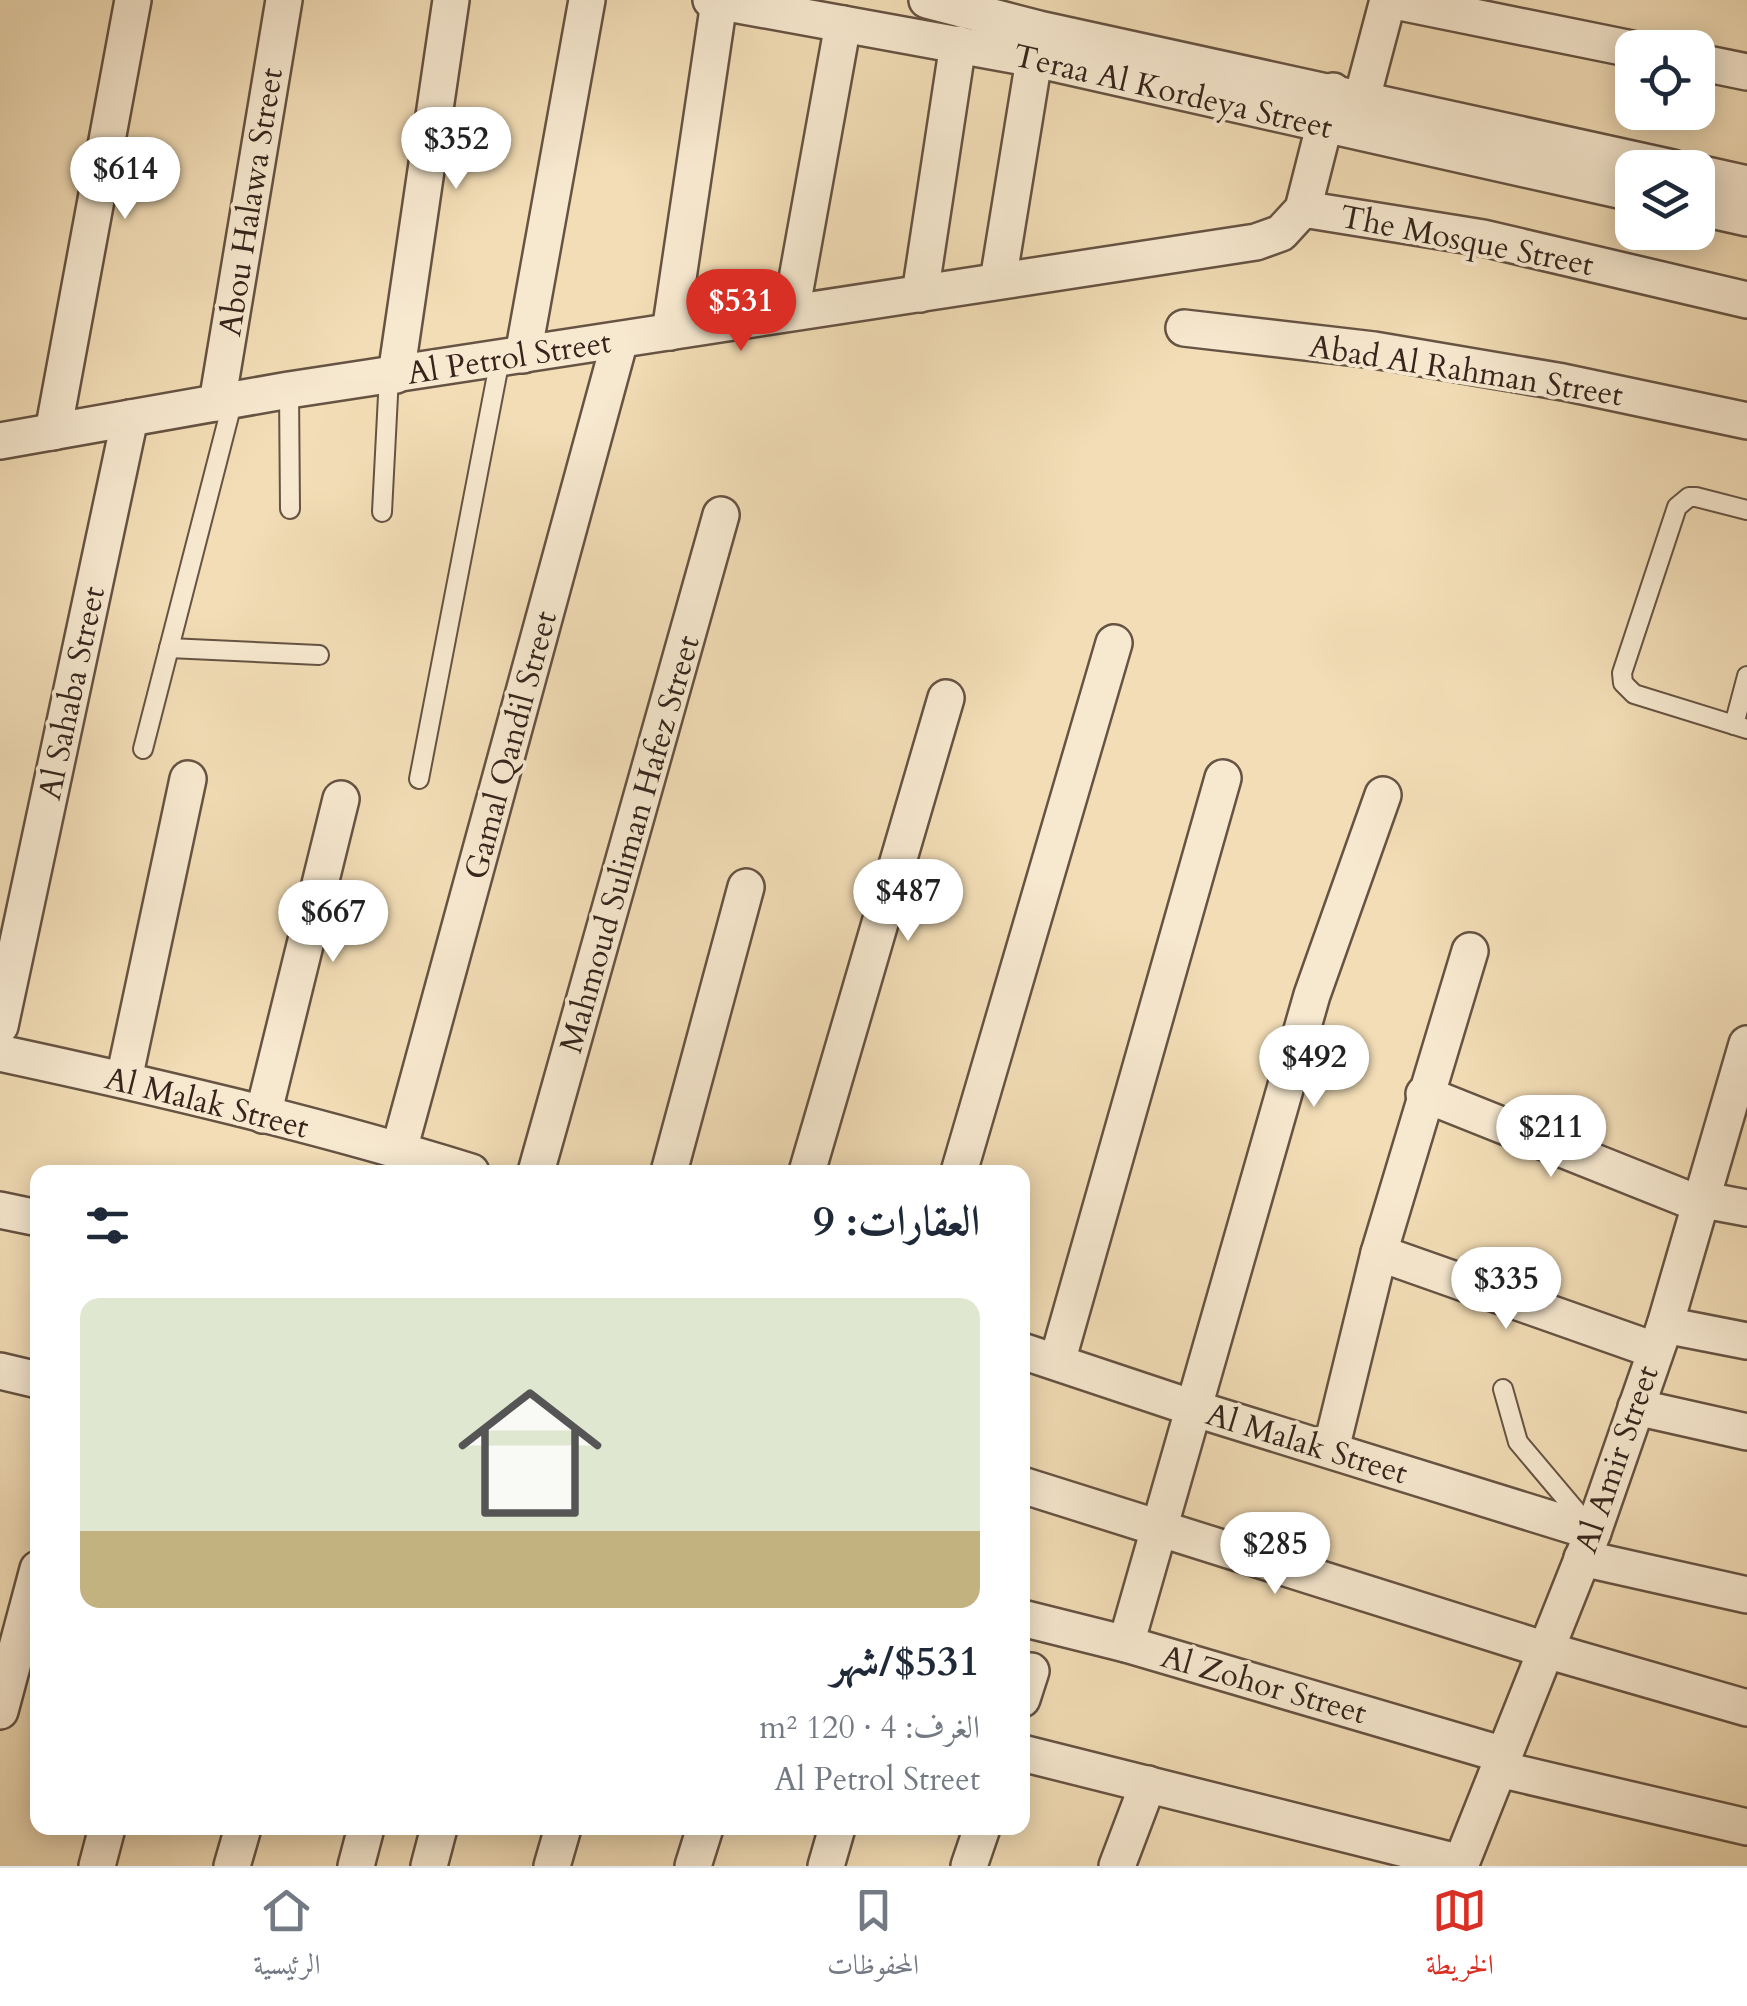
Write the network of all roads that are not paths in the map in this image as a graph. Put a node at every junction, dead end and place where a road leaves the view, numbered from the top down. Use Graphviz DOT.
graph roads {
  1 [pos="132,0"];
  2 [pos="284,0"];
  3 [pos="451,0"];
  4 [pos="587,0"];
  5 [pos="927,0"];
  6 [pos="1389,0"];
  7 [pos="715,1"];
  8 [pos="843,24"];
  9 [pos="958,44"];
  10 [pos="1037,44"];
  11 [pos="1615,46"];
  12 [pos="1715,65"];
  13 [pos="1747,72"];
  14 [pos="1347,94"];
  15 [pos="1324,126"];
  16 [pos="1615,155"];
  17 [pos="1715,177"];
  18 [pos="1747,184"];
  19 [pos="1615,188"];
  20 [pos="1303,209"];
  21 [pos="1715,211"];
  22 [pos="1747,218"];
  23 [pos="998,282"];
  24 [pos="920,294"];
  25 [pos="1747,300"];
  26 [pos="792,312"];
  27 [pos="1184,328"];
  28 [pos="670,332"];
  29 [pos="620,340"];
  30 [pos="511,357"];
  31 [pos="393,376"];
  32 [pos="289,390"];
  33 [pos="225,402"];
  34 [pos="130,418"];
  35 [pos="1747,421"];
  36 [pos="53,432"];
  37 [pos="0,441"];
  38 [pos="290,509"];
  39 [pos="1747,510"];
  40 [pos="382,512"];
  41 [pos="721,516"];
  42 [pos="1114,643"];
  43 [pos="169,648"];
  44 [pos="319,655"];
  45 [pos="1747,676"];
  46 [pos="946,698"];
  47 [pos="1740,727"];
  48 [pos="143,749"];
  49 [pos="1223,778"];
  50 [pos="188,779"];
  51 [pos="419,779"];
  52 [pos="1382,795"];
  53 [pos="341,798"];
  54 [pos="746,887"];
  55 [pos="1470,951"];
  56 [pos="0,1026"];
  57 [pos="1746,1052"];
  58 [pos="0,1053"];
  59 [pos="124,1080"];
  60 [pos="1424,1094"];
  61 [pos="263,1115"];
  62 [pos="399,1150"];
  63 [pos="447,1165"];
  64 [pos="538,1165"];
  65 [pos="671,1165"];
  66 [pos="809,1165"];
  67 [pos="960,1165"];
  68 [pos="1703,1203"];
  69 [pos="1747,1208"];
  70 [pos="0,1210"];
  71 [pos="30,1216"];
  72 [pos="1379,1252"];
  73 [pos="1659,1338"];
  74 [pos="1747,1341"];
  75 [pos="1030,1354"];
  76 [pos="1057,1362"];
  77 [pos="0,1371"];
  78 [pos="30,1378"];
  79 [pos="1503,1389"];
  80 [pos="1636,1407"];
  81 [pos="1196,1409"];
  82 [pos="1747,1432"];
  83 [pos="1331,1449"];
  84 [pos="1030,1486"];
  85 [pos="1161,1526"];
  86 [pos="1588,1545"];
  87 [pos="1747,1595"];
  88 [pos="30,1599"];
  89 [pos="1030,1620"];
  90 [pos="1126,1644"];
  91 [pos="1546,1650"];
  92 [pos="1747,1708"];
  93 [pos="0,1711"];
  94 [pos="1030,1755"];
  95 [pos="1501,1761"];
  96 [pos="1148,1784"];
  97 [pos="1747,1826"];
  98 [pos="105,1835"];
  99 [pos="242,1835"];
  100 [pos="364,1835"];
  101 [pos="437,1835"];
  102 [pos="561,1835"];
  103 [pos="703,1835"];
  104 [pos="835,1835"];
  105 [pos="980,1835"];
  106 [pos="1460,1864"];
  107 [pos="97,1866"];
  108 [pos="232,1866"];
  109 [pos="356,1866"];
  110 [pos="429,1866"];
  111 [pos="552,1866"];
  112 [pos="694,1866"];
  113 [pos="826,1866"];
  114 [pos="969,1866"];
  115 [pos="1117,1866"];
  1 -- 36 [label="street"];
  2 -- 33 [label="street, Abou Halawa Street"];
  3 -- 31 [label="street"];
  4 -- 30 [label="street"];
  5 -- 10 [label="street, Teraa Al Kordeya Street"];
  6 -- 11 [label="street"];
  6 -- 14 [label="street"];
  7 -- 8 [label="street, Teraa Al Kordeya Street"];
  7 -- 28 [label="street"];
  8 -- 9 [label="street, Teraa Al Kordeya Street"];
  8 -- 26 [label="street"];
  9 -- 10 [label="street, Teraa Al Kordeya Street"];
  9 -- 24 [label="street"];
  10 -- 14 [label="street, Teraa Al Kordeya Street"];
  10 -- 15 [label="street, Teraa Al Kordeya Street"];
  10 -- 23 [label="street"];
  12 -- 13 [label="street"];
  14 -- 15 [label="street"];
  14 -- 16 [label="street, Teraa Al Kordeya Street"];
  15 -- 19 [label="street, Teraa Al Kordeya Street"];
  15 -- 20 [label="street"];
  17 -- 18 [label="street"];
  20 -- 23 [label="street, Al Petrol Street"];
  20 -- 25 [label="street, The Mosque Street"];
  21 -- 22 [label="street"];
  23 -- 24 [label="street, Al Petrol Street"];
  24 -- 26 [label="street, Al Petrol Street"];
  26 -- 28 [label="street, Al Petrol Street"];
  27 -- 35 [label="street, Abad Al Rahman Street"];
  28 -- 29 [label="street, Al Petrol Street"];
  29 -- 30 [label="street, Al Petrol Street"];
  29 -- 62 [label="street, Gamal Qandil Street"];
  30 -- 31 [label="street, Al Petrol Street"];
  30 -- 51 [label="lane"];
  31 -- 32 [label="street, Al Petrol Street"];
  31 -- 40 [label="lane"];
  32 -- 33 [label="street, Al Petrol Street"];
  32 -- 38 [label="lane"];
  33 -- 34 [label="street, Al Petrol Street"];
  33 -- 43 [label="lane"];
  34 -- 36 [label="street, Al Petrol Street"];
  34 -- 56 [label="street, Al Sahaba Street"];
  36 -- 37 [label="street, Al Petrol Street"];
  39 -- 47 [label="lane"];
  41 -- 64 [label="street, Mahmoud Suliman Hafez Street"];
  42 -- 67 [label="street"];
  43 -- 44 [label="lane"];
  43 -- 48 [label="lane"];
  45 -- 47 [label="lane"];
  46 -- 66 [label="street"];
  49 -- 76 [label="street"];
  50 -- 59 [label="street"];
  52 -- 81 [label="street"];
  53 -- 61 [label="street"];
  54 -- 65 [label="street"];
  55 -- 60 [label="street"];
  57 -- 68 [label="street, Al Amir Street"];
  58 -- 59 [label="street, Al Malak Street"];
  59 -- 61 [label="street, Al Malak Street"];
  60 -- 68 [label="street"];
  60 -- 72 [label="street"];
  61 -- 62 [label="street, Al Malak Street"];
  62 -- 63 [label="street, Al Malak Street"];
  68 -- 69 [label="street"];
  68 -- 73 [label="street, Al Amir Street"];
  70 -- 71 [label="street"];
  72 -- 73 [label="street"];
  72 -- 83 [label="street"];
  73 -- 74 [label="street"];
  73 -- 80 [label="street, Al Amir Street"];
  75 -- 76 [label="street, Al Malak Street"];
  76 -- 81 [label="street, Al Malak Street"];
  77 -- 78 [label="street"];
  79 -- 86 [label="lane"];
  80 -- 82 [label="street"];
  80 -- 86 [label="street, Al Amir Street"];
  81 -- 83 [label="street, Al Malak Street"];
  81 -- 85 [label="street"];
  83 -- 86 [label="street, Al Malak Street"];
  84 -- 85 [label="street"];
  85 -- 90 [label="street"];
  85 -- 91 [label="street"];
  86 -- 87 [label="street, Al Malak Street"];
  86 -- 91 [label="street, Al Amir Street"];
  88 -- 93 [label="street"];
  89 -- 90 [label="street, Al Zohor Street"];
  90 -- 95 [label="street, Al Zohor Street"];
  91 -- 92 [label="street"];
  91 -- 95 [label="street, Al Amir Street"];
  94 -- 96 [label="street"];
  95 -- 97 [label="street, Al Zohor Street"];
  95 -- 106 [label="street, Al Amir Street"];
  96 -- 106 [label="street"];
  96 -- 115 [label="street"];
  98 -- 107 [label="street"];
  99 -- 108 [label="street"];
  100 -- 109 [label="street"];
  101 -- 110 [label="street"];
  102 -- 111 [label="street"];
  103 -- 112 [label="street"];
  104 -- 113 [label="street"];
  105 -- 114 [label="street"];
}
